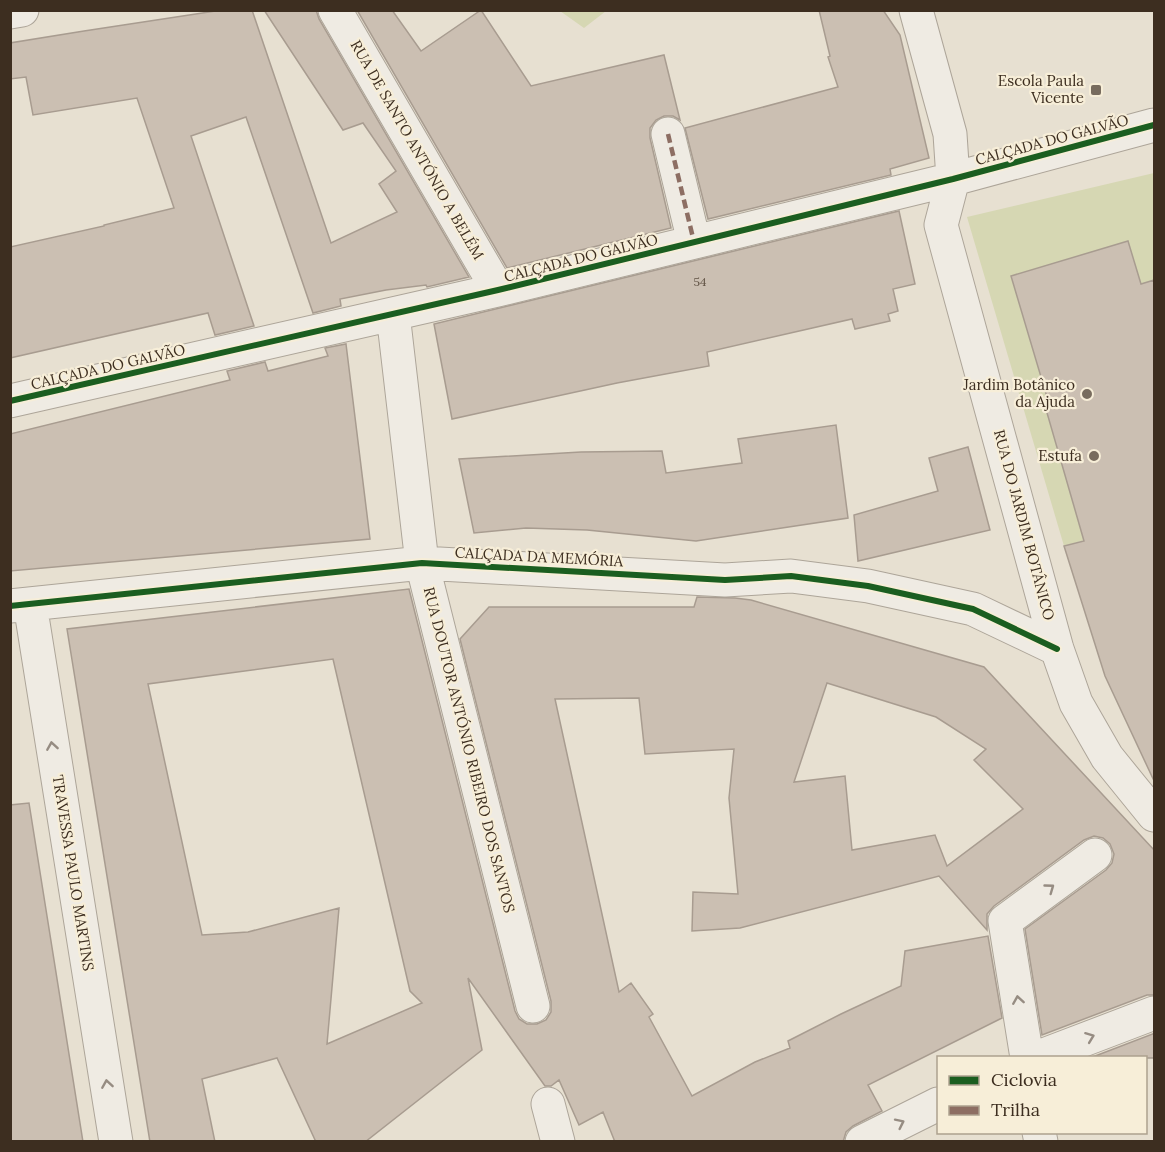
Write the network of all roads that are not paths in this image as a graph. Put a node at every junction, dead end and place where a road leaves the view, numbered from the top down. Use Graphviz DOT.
graph roads {
  1 [pos="22,10"];
  2 [pos="335,10"];
  3 [pos="916,10"];
  4 [pos="10,12"];
  5 [pos="1155,125"];
  6 [pos="668,134"];
  7 [pos="953,179"];
  8 [pos="694,242"];
  9 [pos="498,290"];
  10 [pos="393,314"];
  11 [pos="10,401"];
  12 [pos="422,563"];
  13 [pos="20,605"];
  14 [pos="1057,649"];
  15 [pos="1155,815"];
  16 [pos="1095,855"];
  17 [pos="533,1006"];
  18 [pos="1155,1013"];
  19 [pos="1027,1056"];
  20 [pos="1041,1056"];
  21 [pos="548,1104"];
  22 [pos="937,1105"];
  23 [pos="116,1142"];
  24 [pos="558,1142"];
  25 [pos="862,1142"];
  1 -- 4 [label="street"];
  2 -- 9 [label="street, RUA DE SANTO ANTÓNIO A BELÉM"];
  3 -- 7 [label="street, RUA DO JARDIM BOTÂNICO"];
  5 -- 7 [label="street, CALÇADA DO GALVÃO"];
  6 -- 8 [label="street"];
  7 -- 8 [label="street, CALÇADA DO GALVÃO"];
  7 -- 14 [label="street, RUA DO JARDIM BOTÂNICO"];
  8 -- 9 [label="street, CALÇADA DO GALVÃO"];
  9 -- 10 [label="street, CALÇADA DO GALVÃO"];
  10 -- 11 [label="street, CALÇADA DO GALVÃO"];
  10 -- 12 [label="street, RUA DOUTOR ANTÓNIO RIBEIRO DOS SANTOS"];
  12 -- 13 [label="street, CALÇADA DA MEMÓRIA"];
  12 -- 14 [label="street, CALÇADA DA MEMÓRIA"];
  12 -- 17 [label="street, RUA DOUTOR ANTÓNIO RIBEIRO DOS SANTOS"];
  23 -- 13 [label="street, TRAVESSA PAULO MARTINS, one-way"];
  14 -- 15 [label="street, RUA DO JARDIM BOTÂNICO"];
  19 -- 16 [label="street, one-way"];
  20 -- 18 [label="street, one-way"];
  21 -- 24 [label="street"];
  25 -- 22 [label="street, one-way"];
}
